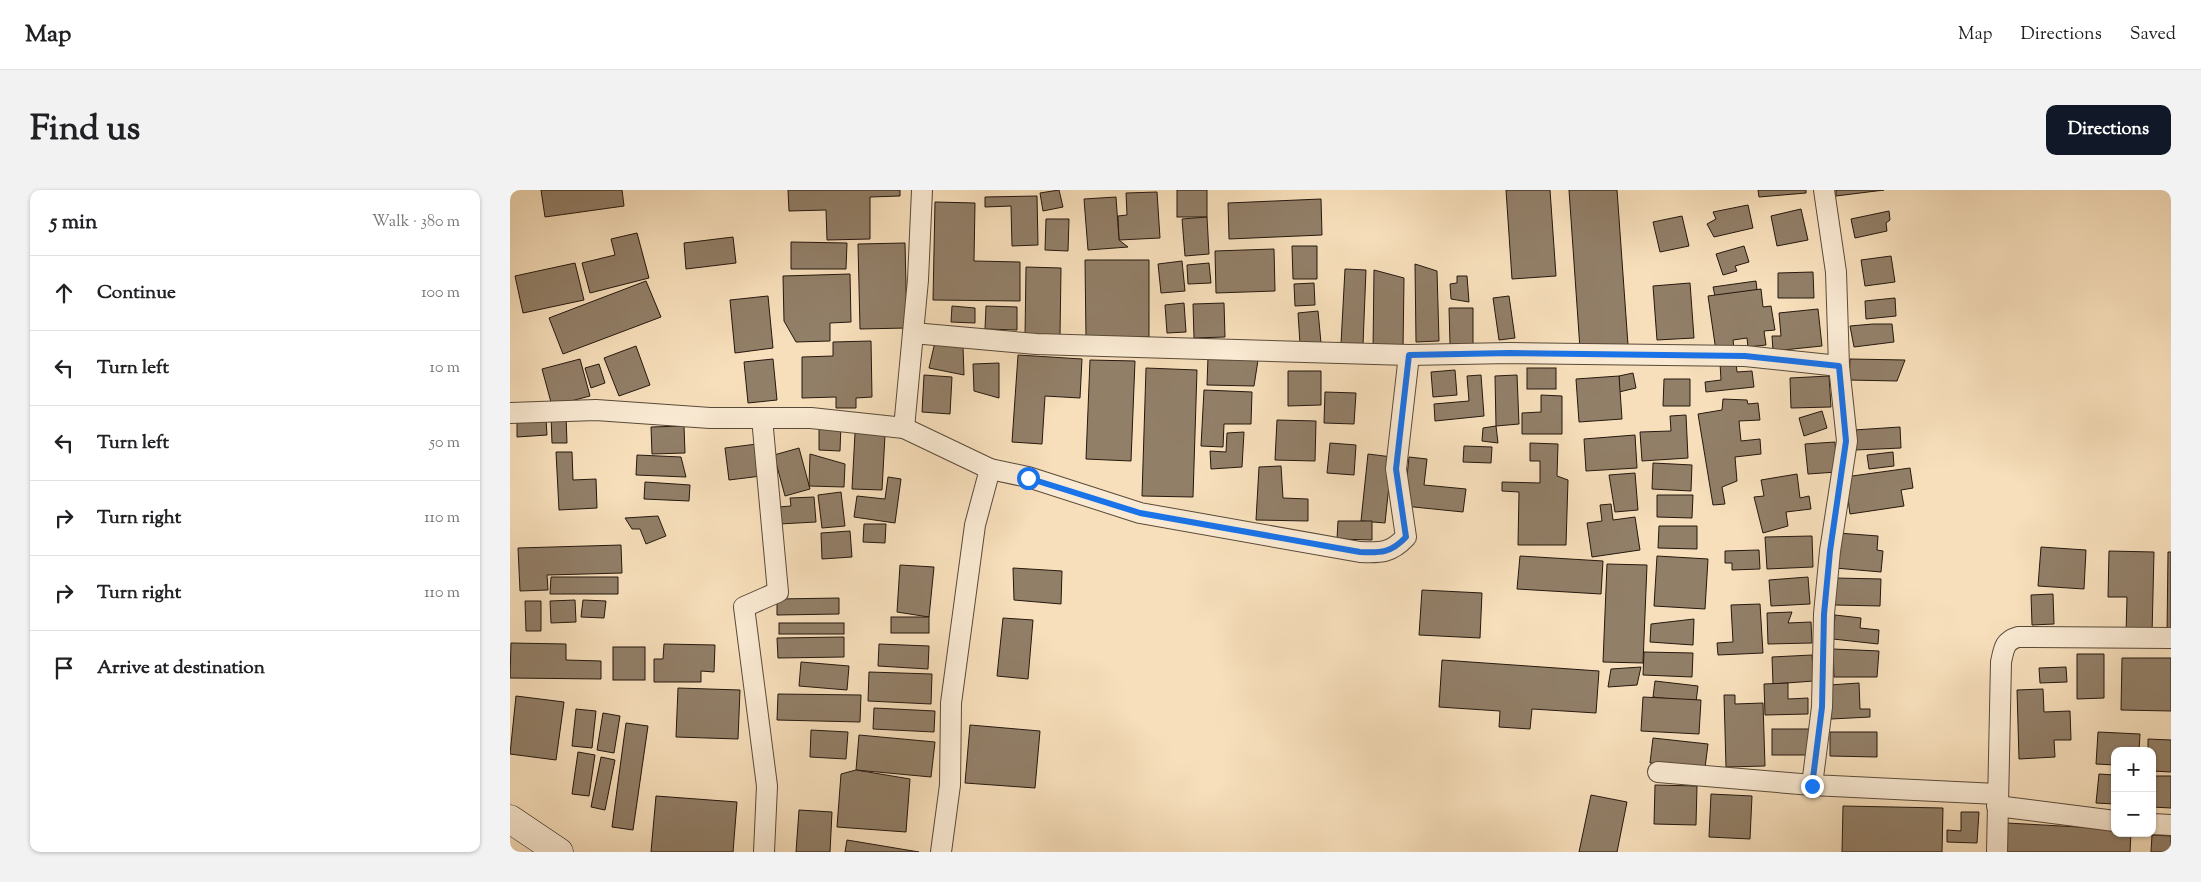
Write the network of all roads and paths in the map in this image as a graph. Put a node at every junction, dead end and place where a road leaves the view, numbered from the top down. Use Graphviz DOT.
graph roads {
  1 [pos="922,190"];
  2 [pos="1824,190"];
  3 [pos="913,334"];
  4 [pos="1409,355"];
  5 [pos="1839,366"];
  6 [pos="510,413"];
  7 [pos="762,418"];
  8 [pos="904,428"];
  9 [pos="990,468"];
  10 [pos="2171,638"];
  11 [pos="1658,772"];
  12 [pos="1812,786"];
  13 [pos="1997,800"];
  14 [pos="510,819"];
  15 [pos="2111,820"];
  16 [pos="2156,824"];
  17 [pos="2171,825"];
  18 [pos="559,852"];
  19 [pos="764,852"];
  20 [pos="941,852"];
  21 [pos="1997,852"];
  1 -- 3 [label="street"];
  2 -- 5 [label="street"];
  3 -- 4 [label="street"];
  3 -- 8 [label="street"];
  4 -- 5 [label="street"];
  4 -- 9 [label="street"];
  5 -- 12 [label="street"];
  6 -- 7 [label="street"];
  7 -- 8 [label="street"];
  7 -- 19 [label="street"];
  8 -- 9 [label="street"];
  9 -- 20 [label="street"];
  10 -- 13 [label="street"];
  11 -- 12 [label="street"];
  12 -- 13 [label="street"];
  13 -- 15 [label="street"];
  13 -- 21 [label="street"];
  14 -- 18 [label="main road"];
  16 -- 17 [label="street"];
}
